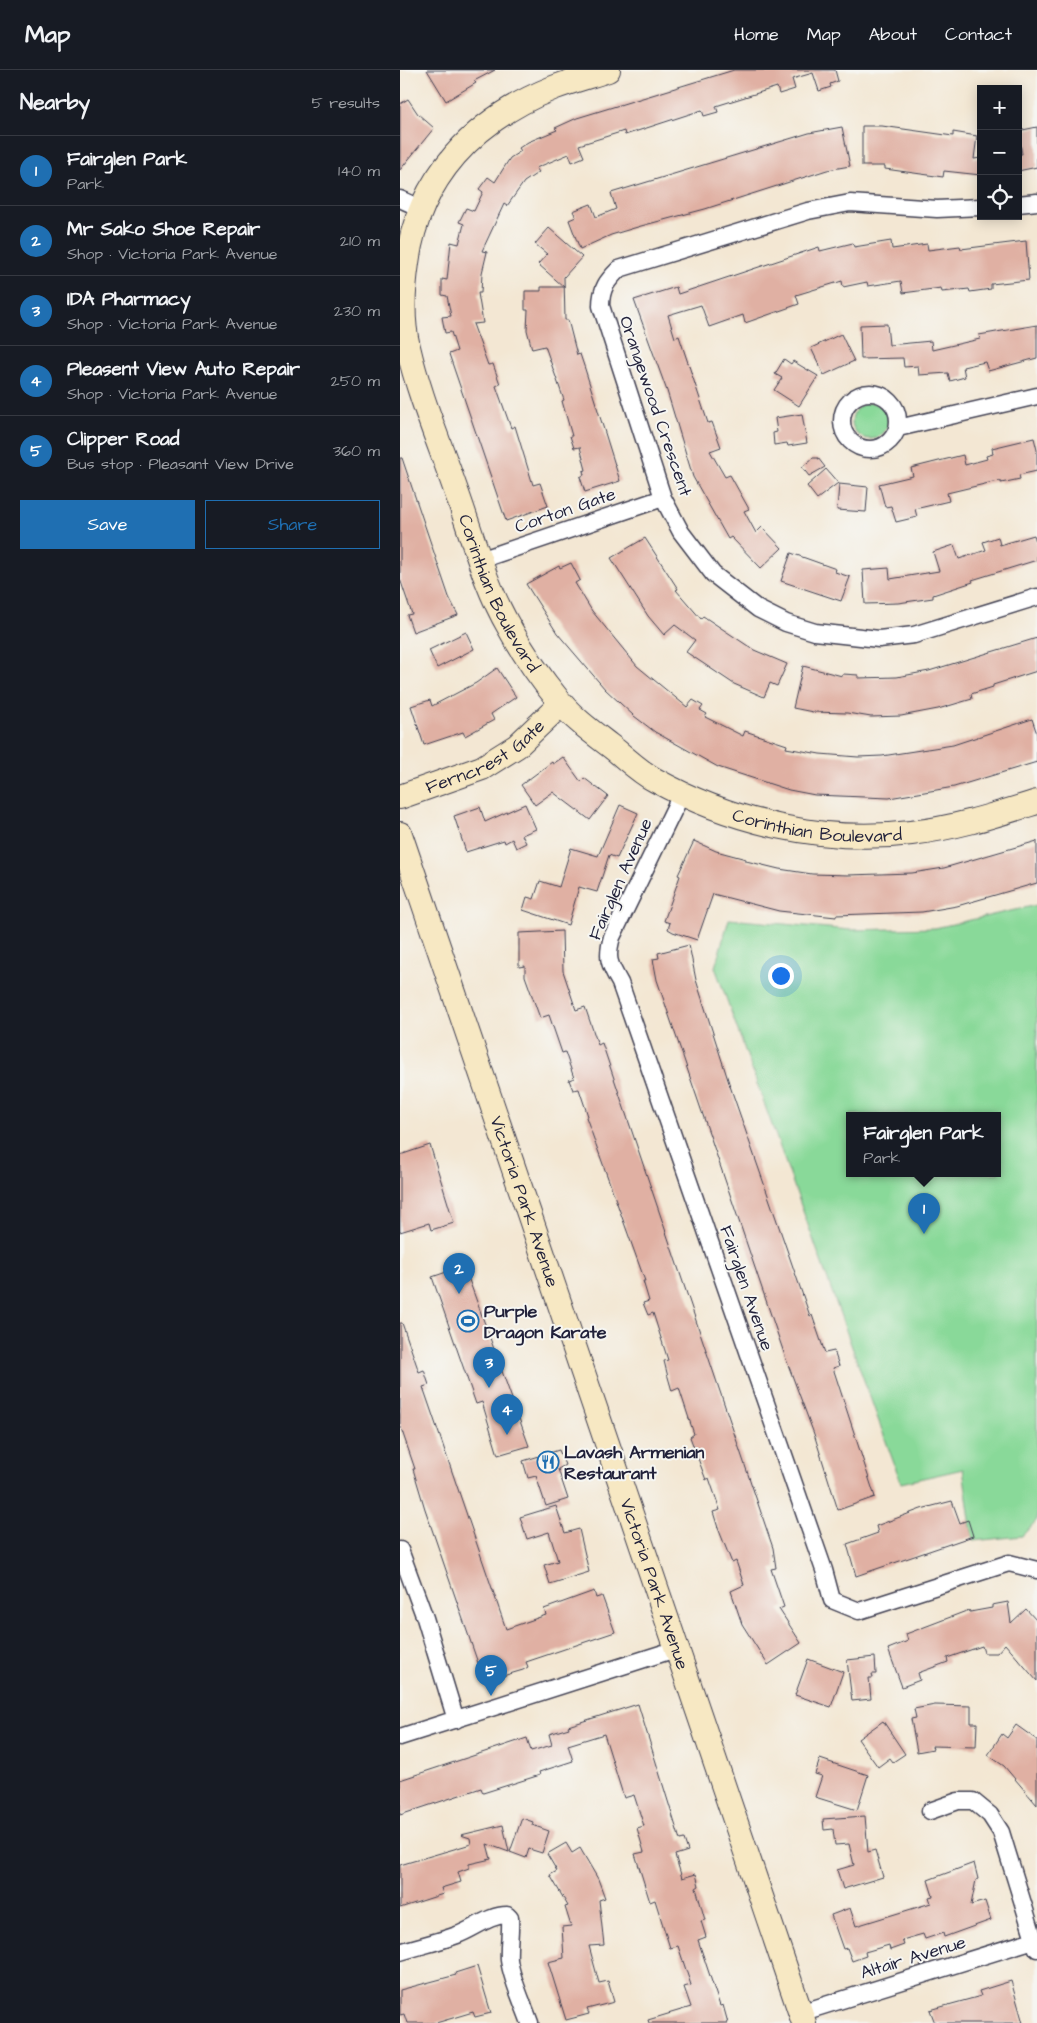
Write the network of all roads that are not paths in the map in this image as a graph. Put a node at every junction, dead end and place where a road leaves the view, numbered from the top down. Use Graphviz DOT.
graph roads {
  1 [pos="608,70"];
  2 [pos="1037,202"];
  3 [pos="410,204"];
  4 [pos="1022,204"];
  5 [pos="977,207"];
  6 [pos="1037,396"];
  7 [pos="898,428"];
  8 [pos="663,498"];
  9 [pos="480,560"];
  10 [pos="1037,597"];
  11 [pos="561,704"];
  12 [pos="682,793"];
  13 [pos="400,797"];
  14 [pos="1037,802"];
  15 [pos="400,834"];
  16 [pos="400,1550"];
  17 [pos="1037,1570"];
  18 [pos="676,1649"];
  19 [pos="456,1720"];
  20 [pos="400,1737"];
  21 [pos="930,1811"];
  22 [pos="1036,1943"];
  23 [pos="400,1952"];
  24 [pos="802,2018"];
  25 [pos="530,2023"];
  1 -- 3 [label="street, Corinthian Boulevard"];
  2 -- 4 [label="street"];
  3 -- 9 [label="street, Corinthian Boulevard"];
  5 -- 8 [label="street, Orangewood Crescent"];
  6 -- 7 [label="street"];
  8 -- 9 [label="street, Corton Gate"];
  8 -- 10 [label="street, Orangewood Crescent"];
  9 -- 11 [label="street, Corinthian Boulevard"];
  11 -- 12 [label="street, Corinthian Boulevard"];
  11 -- 13 [label="street, Ferncrest Gate"];
  12 -- 14 [label="street, Corinthian Boulevard"];
  12 -- 17 [label="street, Fairglen Avenue"];
  15 -- 18 [label="street, Victoria Park Avenue"];
  16 -- 19 [label="street"];
  18 -- 19 [label="street"];
  18 -- 24 [label="street, Victoria Park Avenue"];
  19 -- 20 [label="street"];
  21 -- 22 [label="street"];
  22 -- 24 [label="street, Altair Avenue"];
  23 -- 25 [label="street"];
}
